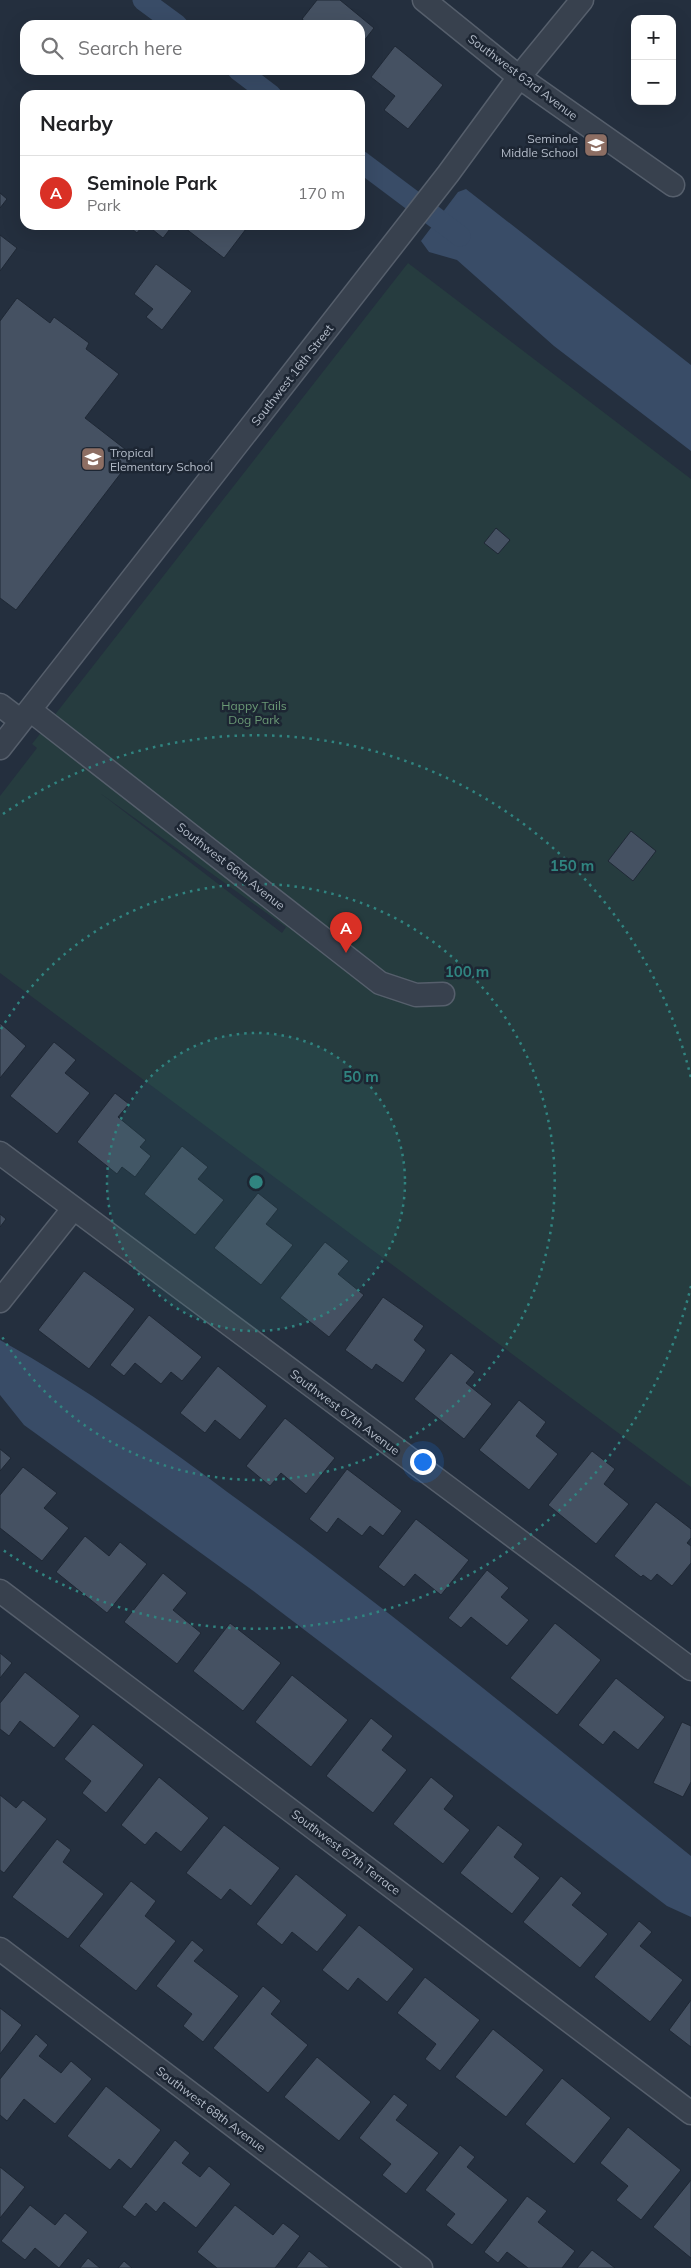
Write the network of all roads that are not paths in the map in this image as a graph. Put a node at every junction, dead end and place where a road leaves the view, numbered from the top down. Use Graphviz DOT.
graph roads {
  1 [pos="424,0"];
  2 [pos="582,0"];
  3 [pos="519,77"];
  4 [pos="673,185"];
  5 [pos="0,705"];
  6 [pos="26,715"];
  7 [pos="0,748"];
  8 [pos="443,994"];
  9 [pos="0,1153"];
  10 [pos="73,1209"];
  11 [pos="0,1301"];
  12 [pos="0,1591"];
  13 [pos="691,1669"];
  14 [pos="0,1949"];
  15 [pos="691,2113"];
  16 [pos="421,2268"];
  1 -- 3 [label="street, Southwest 63rd Avenue"];
  2 -- 3 [label="street, Southwest 16th Street"];
  3 -- 4 [label="street, Southwest 63rd Avenue"];
  3 -- 6 [label="street, Southwest 16th Street"];
  5 -- 6 [label="street, Southwest 66th Avenue"];
  6 -- 7 [label="street, Southwest 16th Street"];
  6 -- 8 [label="street, Southwest 66th Avenue"];
  9 -- 10 [label="street, Southwest 67th Avenue"];
  10 -- 11 [label="street"];
  10 -- 13 [label="street, Southwest 67th Avenue"];
  12 -- 15 [label="street, Southwest 67th Terrace"];
  14 -- 16 [label="street, Southwest 68th Avenue"];
}
